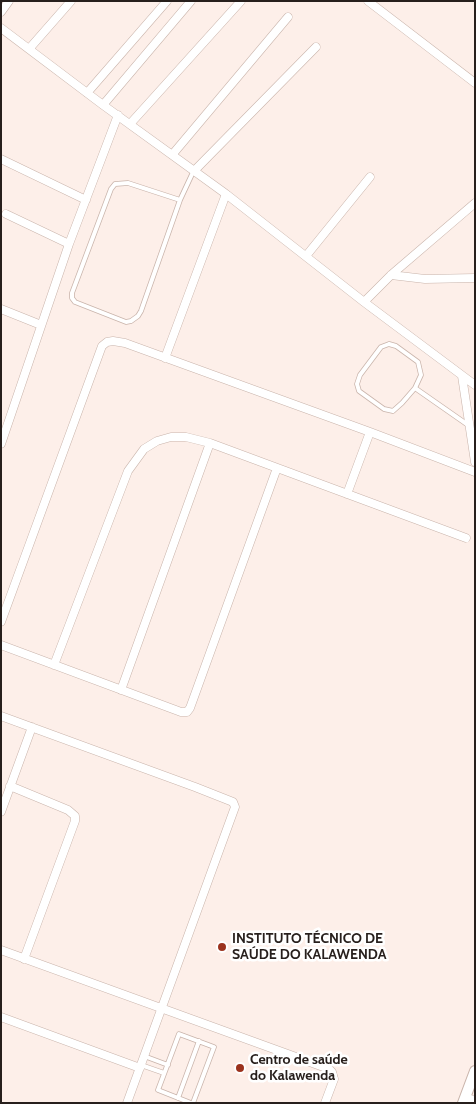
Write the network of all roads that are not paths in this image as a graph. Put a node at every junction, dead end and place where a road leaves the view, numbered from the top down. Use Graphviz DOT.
graph roads {
  1 [pos="9,1"];
  2 [pos="72,1"];
  3 [pos="167,1"];
  4 [pos="190,1"];
  5 [pos="241,1"];
  6 [pos="368,1"];
  7 [pos="1,12"];
  8 [pos="288,17"];
  9 [pos="1,28"];
  10 [pos="316,47"];
  11 [pos="29,50"];
  12 [pos="475,82"];
  13 [pos="87,93"];
  14 [pos="103,105"];
  15 [pos="118,115"];
  16 [pos="130,124"];
  17 [pos="172,155"];
  18 [pos="1,159"];
  19 [pos="195,170"];
  20 [pos="370,177"];
  21 [pos="226,194"];
  22 [pos="86,200"];
  23 [pos="180,200"];
  24 [pos="475,203"];
  25 [pos="6,214"];
  26 [pos="69,244"];
  27 [pos="306,256"];
  28 [pos="391,276"];
  29 [pos="475,278"];
  30 [pos="364,302"];
  31 [pos="1,309"];
  32 [pos="42,325"];
  33 [pos="164,358"];
  34 [pos="462,376"];
  35 [pos="475,385"];
  36 [pos="415,388"];
  37 [pos="469,426"];
  38 [pos="3,432"];
  39 [pos="370,432"];
  40 [pos="210,443"];
  41 [pos="1,444"];
  42 [pos="475,462"];
  43 [pos="277,468"];
  44 [pos="475,472"];
  45 [pos="347,494"];
  46 [pos="466,538"];
  47 [pos="1,622"];
  48 [pos="1,645"];
  49 [pos="54,665"];
  50 [pos="121,690"];
  51 [pos="1,716"];
  52 [pos="32,727"];
  53 [pos="10,786"];
  54 [pos="1,812"];
  55 [pos="1,950"];
  56 [pos="24,959"];
  57 [pos="161,1009"];
  58 [pos="1,1017"];
  59 [pos="199,1041"];
  60 [pos="144,1056"];
  61 [pos="168,1064"];
  62 [pos="141,1066"];
  63 [pos="475,1071"];
  64 [pos="164,1073"];
  65 [pos="178,1098"];
  66 [pos="467,1100"];
  67 [pos="193,1102"];
  68 [pos="127,1103"];
  69 [pos="201,1103"];
  70 [pos="325,1103"];
  1 -- 7 [label="street"];
  2 -- 11 [label="street"];
  3 -- 13 [label="street"];
  4 -- 14 [label="street"];
  5 -- 16 [label="street"];
  6 -- 12 [label="street"];
  8 -- 17 [label="street"];
  9 -- 11 [label="street"];
  10 -- 19 [label="street"];
  11 -- 13 [label="street"];
  13 -- 14 [label="street"];
  14 -- 15 [label="street"];
  15 -- 16 [label="street"];
  15 -- 22 [label="street"];
  16 -- 17 [label="street"];
  17 -- 19 [label="street"];
  18 -- 22 [label="street"];
  19 -- 21 [label="street"];
  19 -- 23 [label="lane"];
  20 -- 27 [label="street"];
  21 -- 27 [label="street"];
  21 -- 33 [label="street"];
  22 -- 26 [label="street"];
  23 -- 23 [label="lane"];
  24 -- 28 [label="street"];
  25 -- 26 [label="street"];
  26 -- 32 [label="street"];
  27 -- 30 [label="street"];
  28 -- 29 [label="street"];
  28 -- 30 [label="street"];
  30 -- 34 [label="street"];
  31 -- 32 [label="street"];
  32 -- 38 [label="street"];
  33 -- 39 [label="street"];
  33 -- 47 [label="street"];
  34 -- 35 [label="street"];
  34 -- 37 [label="street"];
  36 -- 36 [label="lane"];
  36 -- 37 [label="lane"];
  37 -- 42 [label="street"];
  38 -- 41 [label="street"];
  39 -- 44 [label="street"];
  39 -- 45 [label="street"];
  40 -- 43 [label="street"];
  40 -- 49 [label="street"];
  40 -- 50 [label="street"];
  43 -- 45 [label="street"];
  43 -- 50 [label="street"];
  45 -- 46 [label="street"];
  48 -- 49 [label="street"];
  49 -- 50 [label="street"];
  51 -- 52 [label="street"];
  52 -- 53 [label="street"];
  52 -- 57 [label="street"];
  53 -- 54 [label="street"];
  53 -- 56 [label="street"];
  55 -- 56 [label="street"];
  56 -- 57 [label="street"];
  57 -- 60 [label="street"];
  57 -- 70 [label="street"];
  58 -- 62 [label="street"];
  59 -- 61 [label="lane"];
  59 -- 65 [label="lane"];
  59 -- 67 [label="lane"];
  60 -- 61 [label="lane"];
  60 -- 62 [label="street"];
  61 -- 64 [label="lane"];
  62 -- 64 [label="lane"];
  62 -- 68 [label="street"];
  63 -- 66 [label="street"];
  64 -- 65 [label="lane"];
  65 -- 67 [label="lane"];
  67 -- 69 [label="lane"];
}
